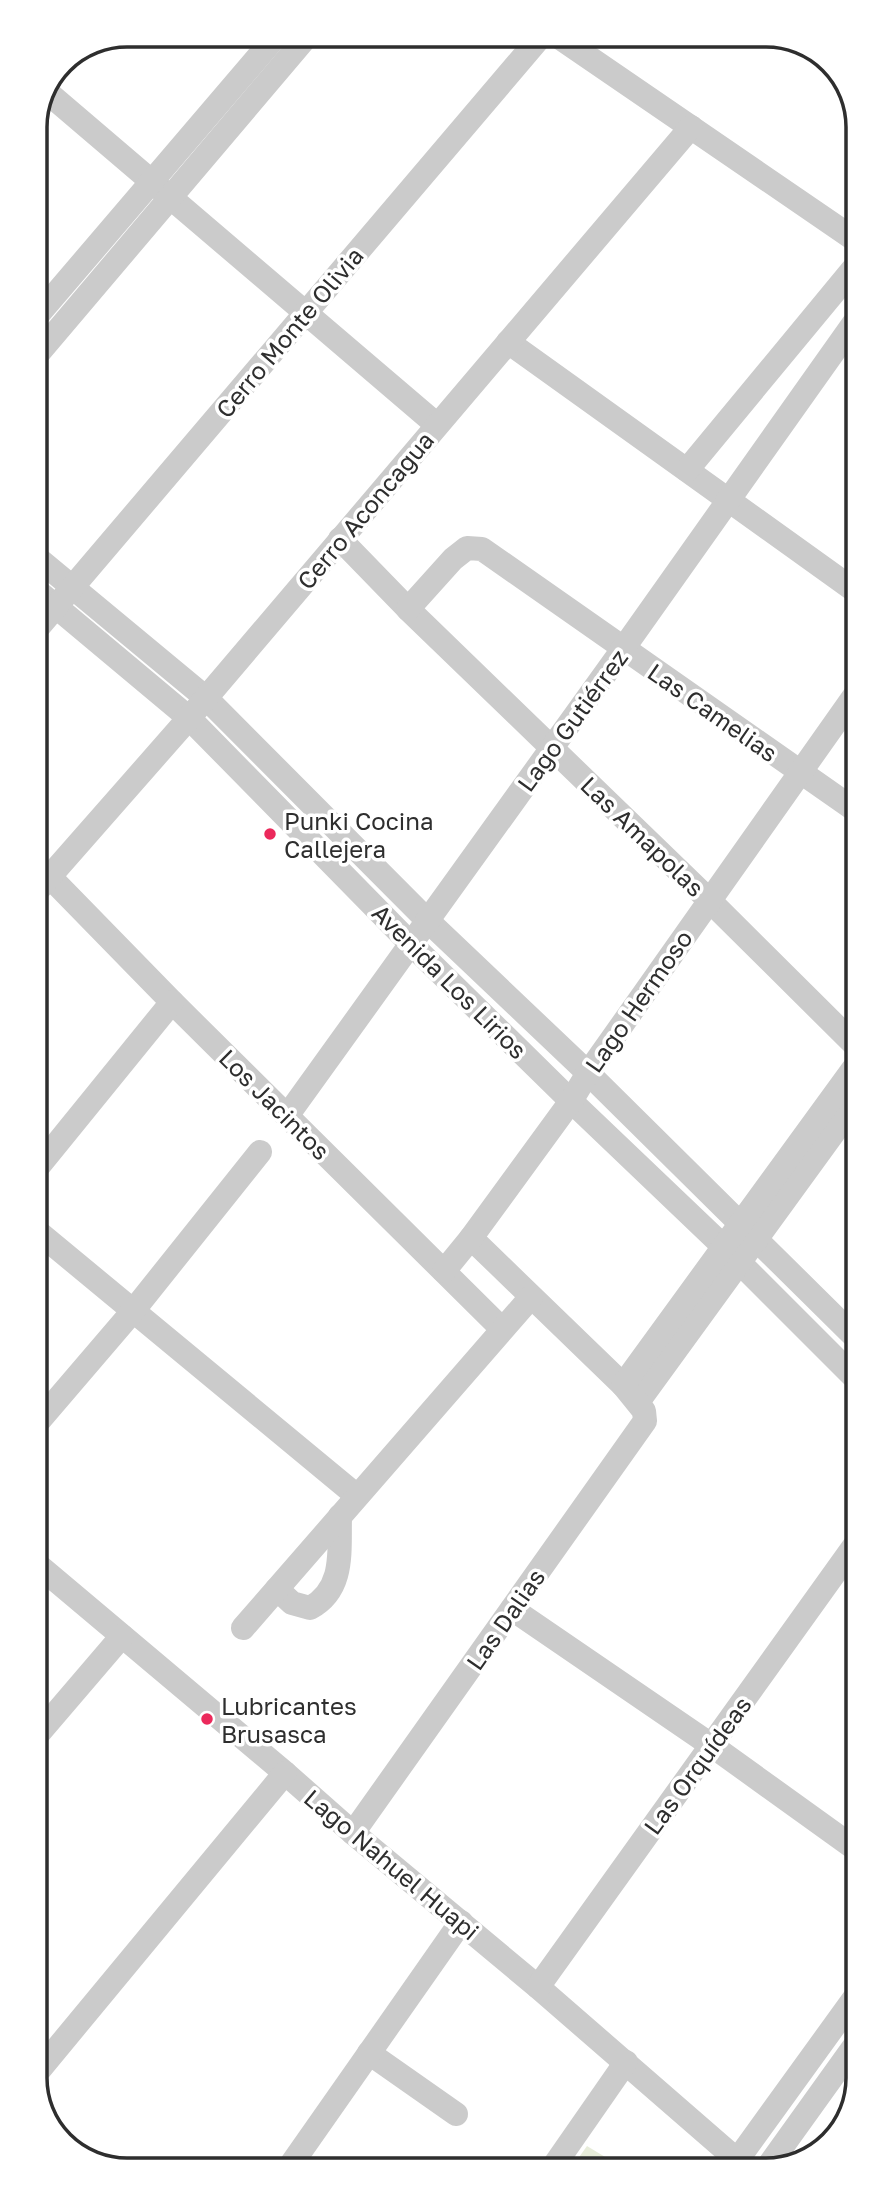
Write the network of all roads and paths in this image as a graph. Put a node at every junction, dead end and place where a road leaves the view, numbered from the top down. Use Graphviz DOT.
graph roads {
  1 [pos="267,47"];
  2 [pos="298,47"];
  3 [pos="532,47"];
  4 [pos="574,47"];
  5 [pos="53,97"];
  6 [pos="691,127"];
  7 [pos="150,181"];
  8 [pos="170,198"];
  9 [pos="846,234"];
  10 [pos="846,278"];
  11 [pos="47,304"];
  12 [pos="305,313"];
  13 [pos="846,334"];
  14 [pos="508,342"];
  15 [pos="47,343"];
  16 [pos="437,425"];
  17 [pos="687,470"];
  18 [pos="729,500"];
  19 [pos="340,539"];
  20 [pos="47,566"];
  21 [pos="846,584"];
  22 [pos="72,588"];
  23 [pos="47,599"];
  24 [pos="56,607"];
  25 [pos="408,609"];
  26 [pos="47,617"];
  27 [pos="623,649"];
  28 [pos="206,698"];
  29 [pos="846,708"];
  30 [pos="189,718"];
  31 [pos="553,748"];
  32 [pos="800,772"];
  33 [pos="846,804"];
  34 [pos="47,879"];
  35 [pos="47,888"];
  36 [pos="709,900"];
  37 [pos="428,921"];
  38 [pos="411,944"];
  39 [pos="172,1002"];
  40 [pos="846,1036"];
  41 [pos="588,1073"];
  42 [pos="846,1080"];
  43 [pos="571,1101"];
  44 [pos="846,1114"];
  45 [pos="287,1116"];
  46 [pos="260,1152"];
  47 [pos="47,1156"];
  48 [pos="748,1232"];
  49 [pos="471,1238"];
  50 [pos="47,1239"];
  51 [pos="732,1254"];
  52 [pos="444,1270"];
  53 [pos="531,1297"];
  54 [pos="133,1311"];
  55 [pos="846,1328"];
  56 [pos="502,1329"];
  57 [pos="846,1369"];
  58 [pos="630,1394"];
  59 [pos="47,1411"];
  60 [pos="357,1496"];
  61 [pos="340,1516"];
  62 [pos="846,1557"];
  63 [pos="47,1574"];
  64 [pos="277,1589"];
  65 [pos="512,1609"];
  66 [pos="243,1628"];
  67 [pos="122,1636"];
  68 [pos="47,1724"];
  69 [pos="711,1745"];
  70 [pos="285,1773"];
  71 [pos="353,1833"];
  72 [pos="846,1841"];
  73 [pos="461,1922"];
  74 [pos="538,1987"];
  75 [pos="846,2010"];
  76 [pos="369,2053"];
  77 [pos="846,2057"];
  78 [pos="47,2060"];
  79 [pos="626,2062"];
  80 [pos="456,2114"];
  81 [pos="775,2157"];
  82 [pos="296,2158"];
  83 [pos="559,2158"];
  84 [pos="731,2158"];
  85 [pos="742,2158"];
  1 -- 7 [label="street"];
  2 -- 8 [label="street"];
  3 -- 12 [label="street, Cerro Monte Olivia"];
  4 -- 6 [label="street"];
  5 -- 7 [label="street"];
  6 -- 9 [label="street"];
  6 -- 14 [label="street, Cerro Aconcagua"];
  7 -- 8 [label="street"];
  7 -- 11 [label="street"];
  8 -- 12 [label="street"];
  8 -- 15 [label="street"];
  10 -- 17 [label="street"];
  12 -- 16 [label="street"];
  12 -- 22 [label="street, Cerro Monte Olivia"];
  13 -- 18 [label="street, Lago Gutiérrez"];
  14 -- 16 [label="street, Cerro Aconcagua"];
  14 -- 17 [label="street"];
  16 -- 19 [label="street, Cerro Aconcagua"];
  17 -- 18 [label="street"];
  18 -- 21 [label="street"];
  18 -- 27 [label="street, Lago Gutiérrez"];
  19 -- 25 [label="street, Las Amapolas"];
  19 -- 28 [label="street, Cerro Aconcagua"];
  20 -- 22 [label="street, Avenida Los Lirios"];
  22 -- 24 [label="street, Cerro Monte Olivia"];
  22 -- 28 [label="street, Avenida Los Lirios"];
  23 -- 24 [label="street, Avenida Los Lirios"];
  24 -- 26 [label="street, Cerro Monte Olivia"];
  24 -- 30 [label="street, Avenida Los Lirios"];
  25 -- 27 [label="street, Las Camelias"];
  25 -- 31 [label="street, Las Amapolas"];
  27 -- 31 [label="street, Lago Gutiérrez"];
  27 -- 32 [label="street, Las Camelias"];
  28 -- 30 [label="street, Cerro Aconcagua"];
  28 -- 37 [label="street, Avenida Los Lirios"];
  29 -- 32 [label="street, Lago Hermoso"];
  30 -- 34 [label="street, Cerro Aconcagua"];
  30 -- 38 [label="street, Avenida Los Lirios"];
  31 -- 36 [label="street, Las Amapolas"];
  31 -- 37 [label="street, Lago Gutiérrez"];
  32 -- 33 [label="street, Las Camelias"];
  32 -- 36 [label="street, Lago Hermoso"];
  35 -- 39 [label="street, Los Jacintos"];
  36 -- 40 [label="street, Las Amapolas"];
  36 -- 41 [label="street, Lago Hermoso"];
  37 -- 38 [label="street, Lago Gutiérrez"];
  37 -- 41 [label="street, Avenida Los Lirios"];
  38 -- 43 [label="street, Avenida Los Lirios"];
  38 -- 45 [label="street, Lago Gutiérrez"];
  39 -- 45 [label="street, Los Jacintos"];
  39 -- 47 [label="street"];
  41 -- 43 [label="street, Lago Hermoso"];
  41 -- 48 [label="street, Avenida Los Lirios"];
  42 -- 48 [label="street"];
  43 -- 49 [label="street, Lago Hermoso"];
  43 -- 51 [label="street, Avenida Los Lirios"];
  44 -- 48 [label="street"];
  45 -- 52 [label="street, Los Jacintos"];
  46 -- 54 [label="street"];
  48 -- 51 [label="street"];
  48 -- 55 [label="street, Avenida Los Lirios"];
  49 -- 52 [label="street, Lago Hermoso"];
  49 -- 53 [label="street"];
  50 -- 54 [label="street"];
  51 -- 57 [label="street, Avenida Los Lirios"];
  51 -- 58 [label="street"];
  52 -- 56 [label="street, Los Jacintos"];
  53 -- 56 [label="street"];
  53 -- 58 [label="street"];
  54 -- 59 [label="street"];
  54 -- 60 [label="street"];
  56 -- 60 [label="street"];
  58 -- 65 [label="street, Las Dalias"];
  60 -- 61 [label="street"];
  61 -- 64 [label="street"];
  61 -- 64 [label="street"];
  62 -- 69 [label="street, Las Orquídeas"];
  63 -- 67 [label="street, Lago Nahuel Huapi"];
  64 -- 66 [label="street"];
  65 -- 69 [label="street"];
  65 -- 71 [label="street, Las Dalias"];
  67 -- 68 [label="street"];
  67 -- 70 [label="street, Lago Nahuel Huapi"];
  69 -- 72 [label="street"];
  69 -- 74 [label="street, Las Orquídeas"];
  70 -- 71 [label="street, Lago Nahuel Huapi"];
  70 -- 78 [label="street"];
  71 -- 73 [label="street, Lago Nahuel Huapi"];
  73 -- 74 [label="street, Lago Nahuel Huapi"];
  73 -- 76 [label="street"];
  74 -- 79 [label="street, Lago Nahuel Huapi"];
  75 -- 85 [label="street"];
  76 -- 80 [label="street"];
  76 -- 82 [label="street"];
  77 -- 81 [label="street"];
  79 -- 83 [label="street"];
  79 -- 84 [label="street, Lago Nahuel Huapi"];
}
